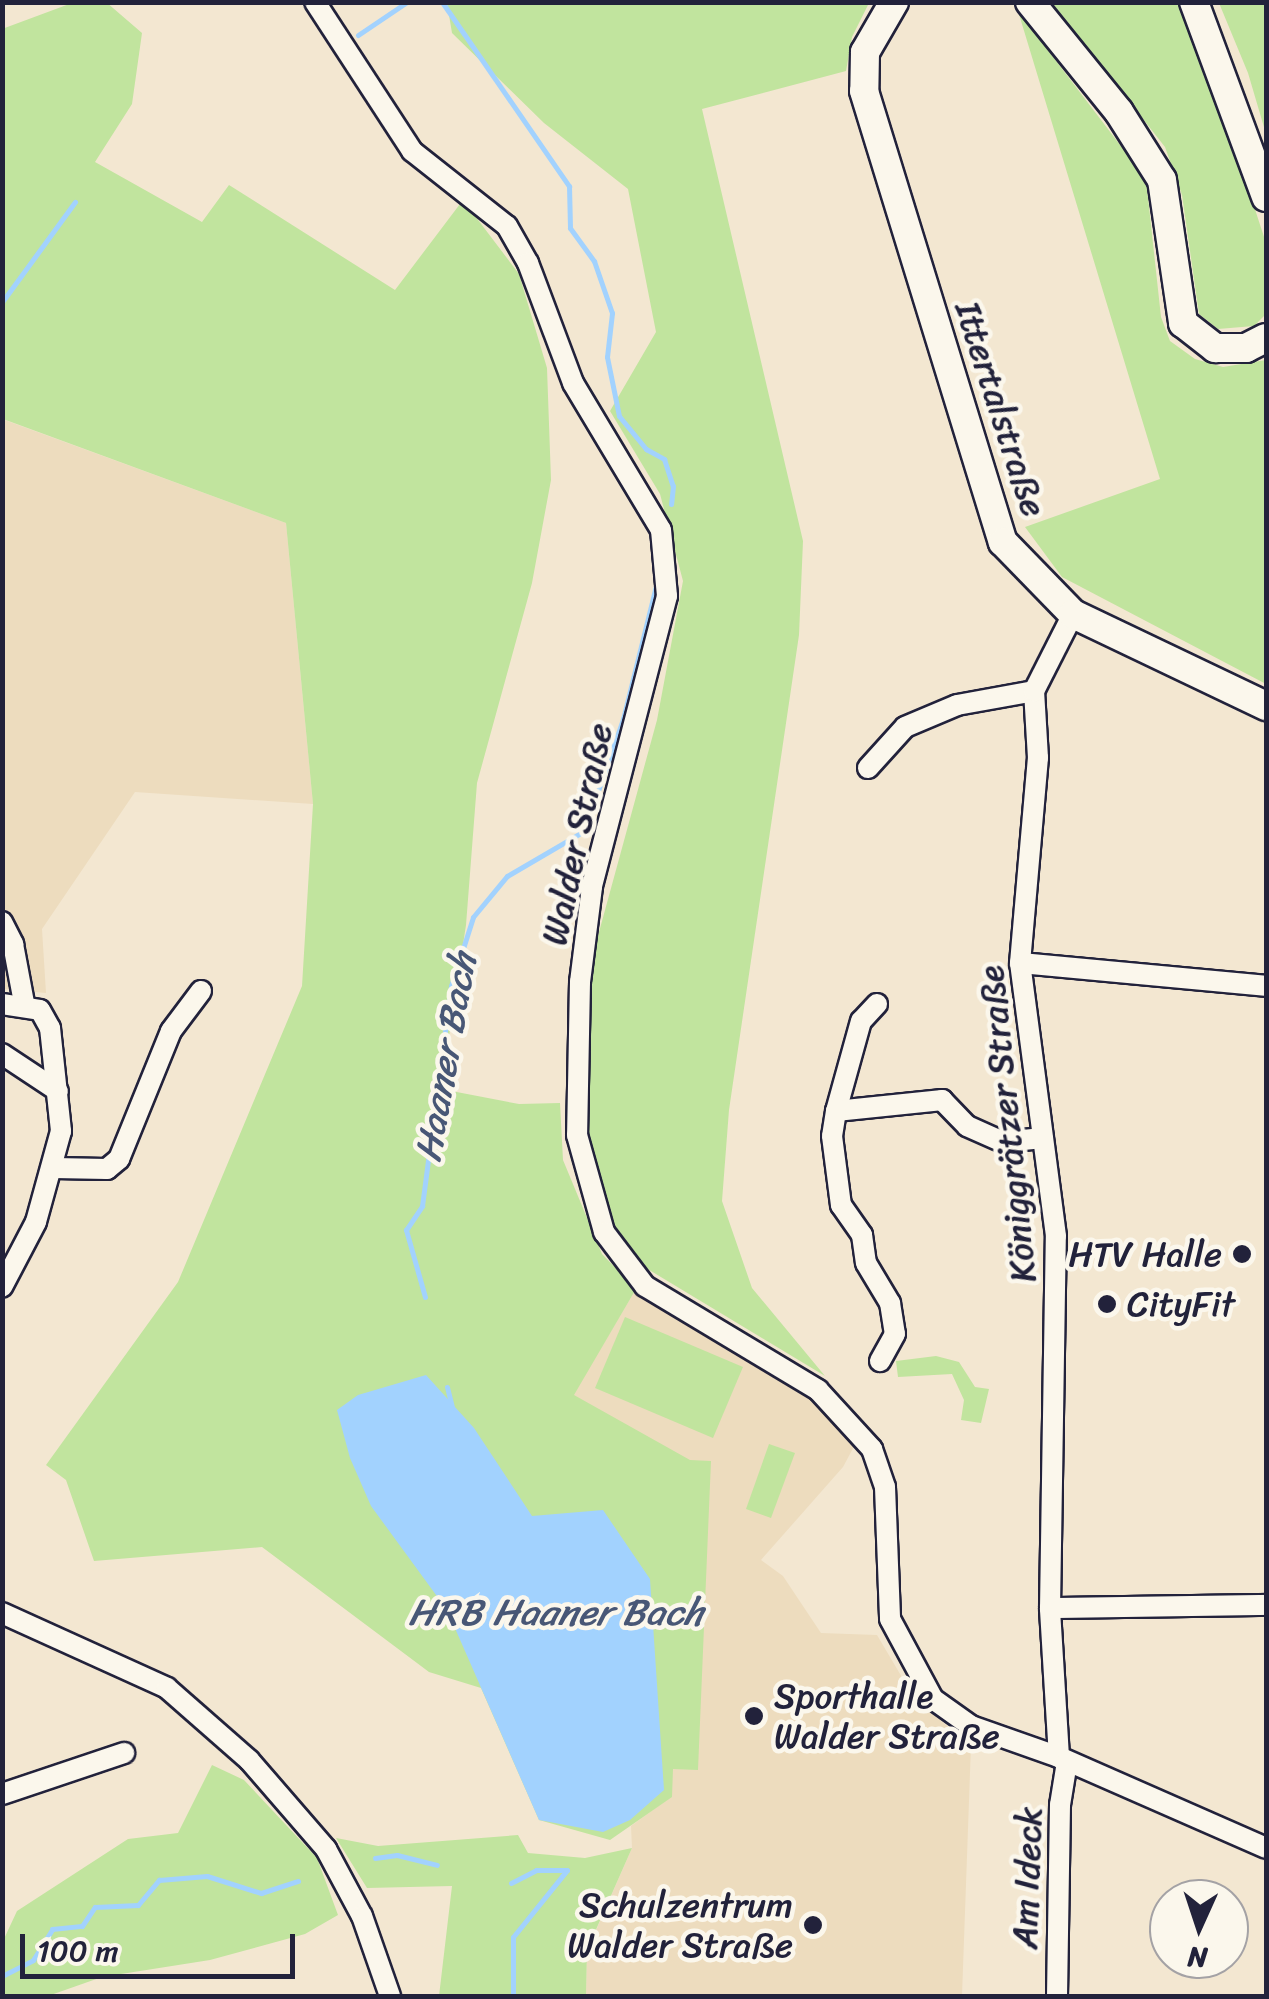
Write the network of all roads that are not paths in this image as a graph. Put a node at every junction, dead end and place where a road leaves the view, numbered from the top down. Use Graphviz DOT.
graph roads {
  1 [pos="315,2"];
  2 [pos="894,2"];
  3 [pos="1030,2"];
  4 [pos="1194,2"];
  5 [pos="1266,197"];
  6 [pos="1266,338"];
  7 [pos="1073,614"];
  8 [pos="1034,691"];
  9 [pos="1266,706"];
  10 [pos="868,768"];
  11 [pos="2,922"];
  12 [pos="1020,962"];
  13 [pos="1266,986"];
  14 [pos="201,991"];
  15 [pos="13,1003"];
  16 [pos="877,1004"];
  17 [pos="2,1054"];
  18 [pos="58,1092"];
  19 [pos="836,1111"];
  20 [pos="1043,1138"];
  21 [pos="54,1168"];
  22 [pos="2,1287"];
  23 [pos="880,1361"];
  24 [pos="1266,1605"];
  25 [pos="1050,1608"];
  26 [pos="2,1613"];
  27 [pos="124,1753"];
  28 [pos="1063,1759"];
  29 [pos="2,1794"];
  30 [pos="1266,1848"];
  31 [pos="390,1996"];
  32 [pos="1057,1996"];
  1 -- 28 [label="street, Walder Straße"];
  2 -- 7 [label="main road, Ittertalstraße"];
  3 -- 6 [label="main road"];
  4 -- 5 [label="main road"];
  7 -- 8 [label="street"];
  7 -- 9 [label="main road, Ittertalstraße"];
  8 -- 10 [label="street"];
  8 -- 12 [label="street, Königgrätzer Straße"];
  11 -- 15 [label="street"];
  12 -- 13 [label="street"];
  12 -- 20 [label="street, Königgrätzer Straße"];
  14 -- 21 [label="street"];
  15 -- 18 [label="street"];
  16 -- 19 [label="street"];
  17 -- 18 [label="street"];
  18 -- 21 [label="street"];
  19 -- 20 [label="street"];
  19 -- 23 [label="street"];
  20 -- 25 [label="street, Königgrätzer Straße"];
  21 -- 22 [label="street"];
  24 -- 25 [label="street"];
  25 -- 28 [label="street, Königgrätzer Straße"];
  26 -- 31 [label="street"];
  27 -- 29 [label="street"];
  28 -- 30 [label="street, Walder Straße"];
  28 -- 32 [label="street, Am Ideck"];
}
